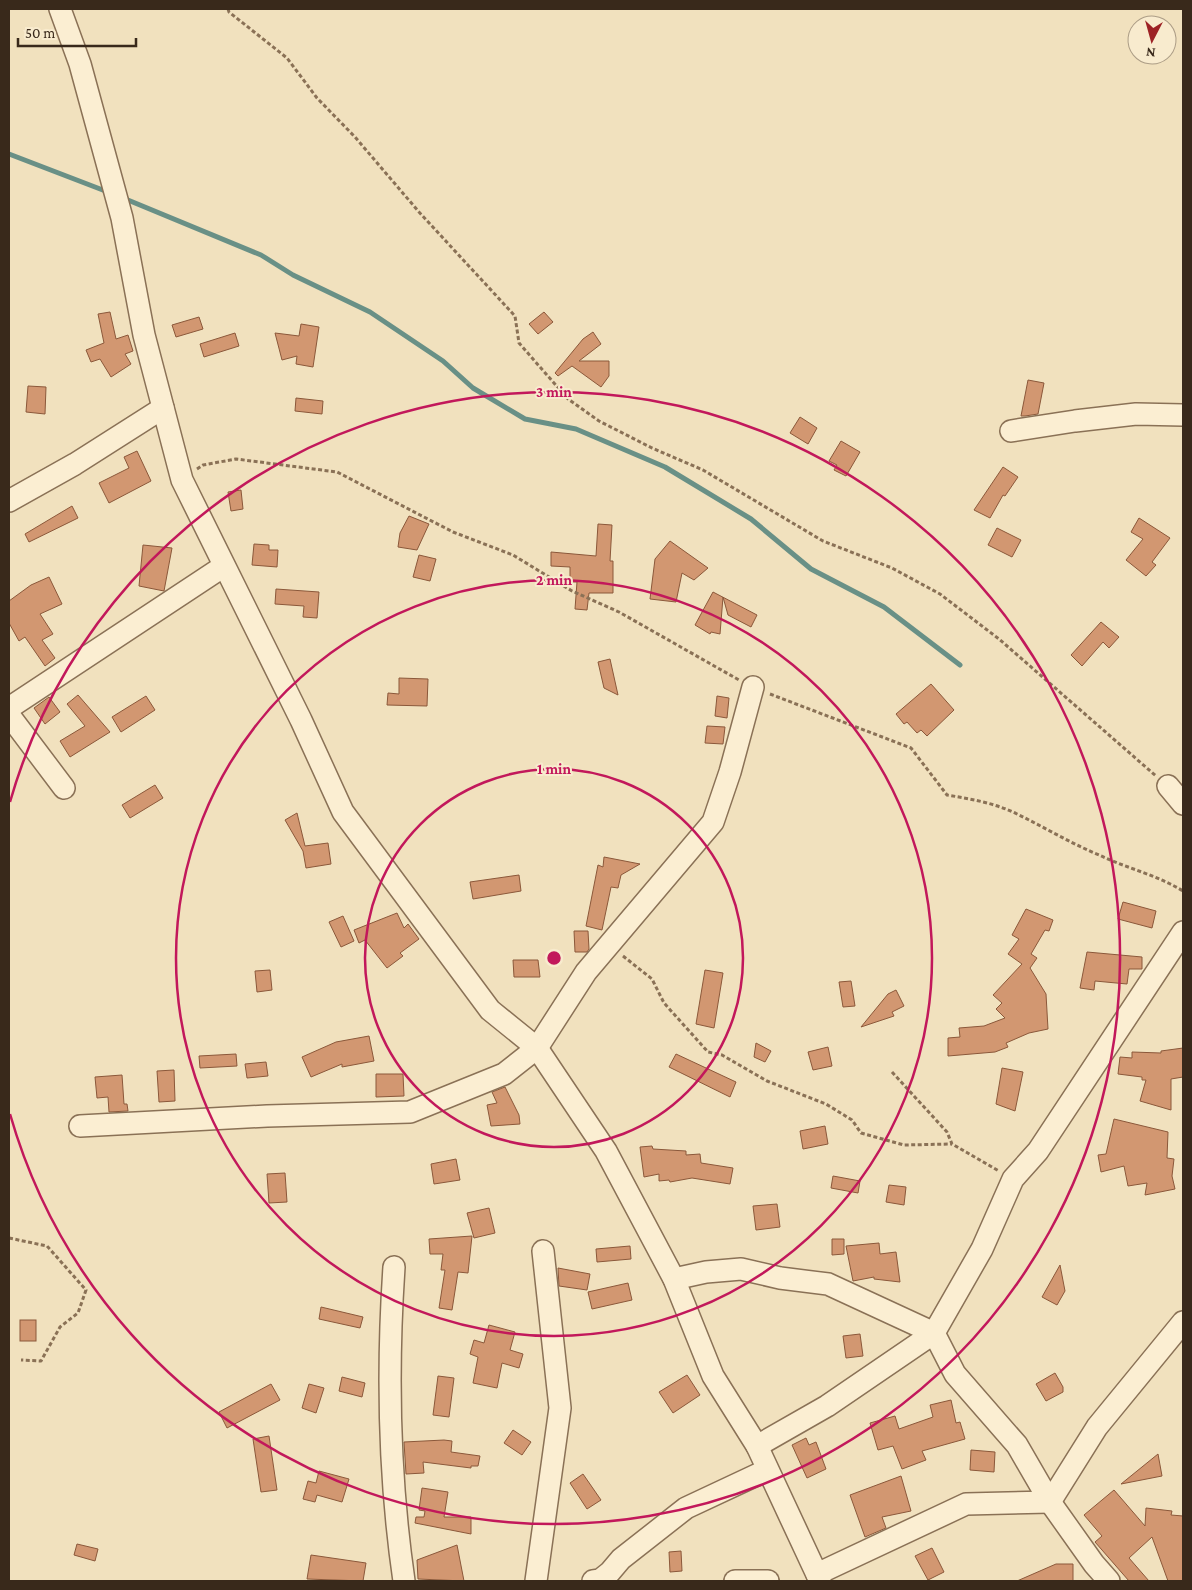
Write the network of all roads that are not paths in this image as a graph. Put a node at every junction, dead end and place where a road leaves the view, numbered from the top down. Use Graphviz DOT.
graph roads {
  1 [pos="60,9"];
  2 [pos="163,408"];
  3 [pos="1183,415"];
  4 [pos="1011,431"];
  5 [pos="9,501"];
  6 [pos="224,566"];
  7 [pos="753,688"];
  8 [pos="9,708"];
  9 [pos="9,715"];
  10 [pos="1168,786"];
  11 [pos="64,788"];
  12 [pos="1183,804"];
  13 [pos="1183,932"];
  14 [pos="537,1048"];
  15 [pos="80,1126"];
  16 [pos="543,1251"];
  17 [pos="394,1267"];
  18 [pos="674,1279"];
  19 [pos="1183,1322"];
  20 [pos="934,1333"];
  21 [pos="757,1446"];
  22 [pos="767,1470"];
  23 [pos="1050,1502"];
  24 [pos="818,1578"];
  25 [pos="404,1581"];
  26 [pos="536,1581"];
  27 [pos="593,1581"];
  28 [pos="735,1581"];
  29 [pos="768,1581"];
  30 [pos="1110,1581"];
  1 -- 2 [label="street"];
  2 -- 5 [label="street"];
  2 -- 6 [label="street"];
  3 -- 4 [label="street"];
  6 -- 8 [label="street"];
  6 -- 14 [label="street"];
  7 -- 14 [label="street"];
  9 -- 11 [label="street"];
  10 -- 12 [label="street"];
  13 -- 20 [label="street"];
  14 -- 15 [label="street"];
  14 -- 18 [label="street"];
  16 -- 26 [label="street"];
  17 -- 25 [label="street"];
  18 -- 20 [label="street"];
  18 -- 21 [label="street"];
  19 -- 23 [label="street"];
  20 -- 21 [label="street"];
  20 -- 23 [label="street"];
  21 -- 22 [label="street"];
  22 -- 24 [label="street"];
  22 -- 27 [label="street"];
  23 -- 24 [label="street"];
  23 -- 30 [label="street"];
  28 -- 29 [label="street"];
}
